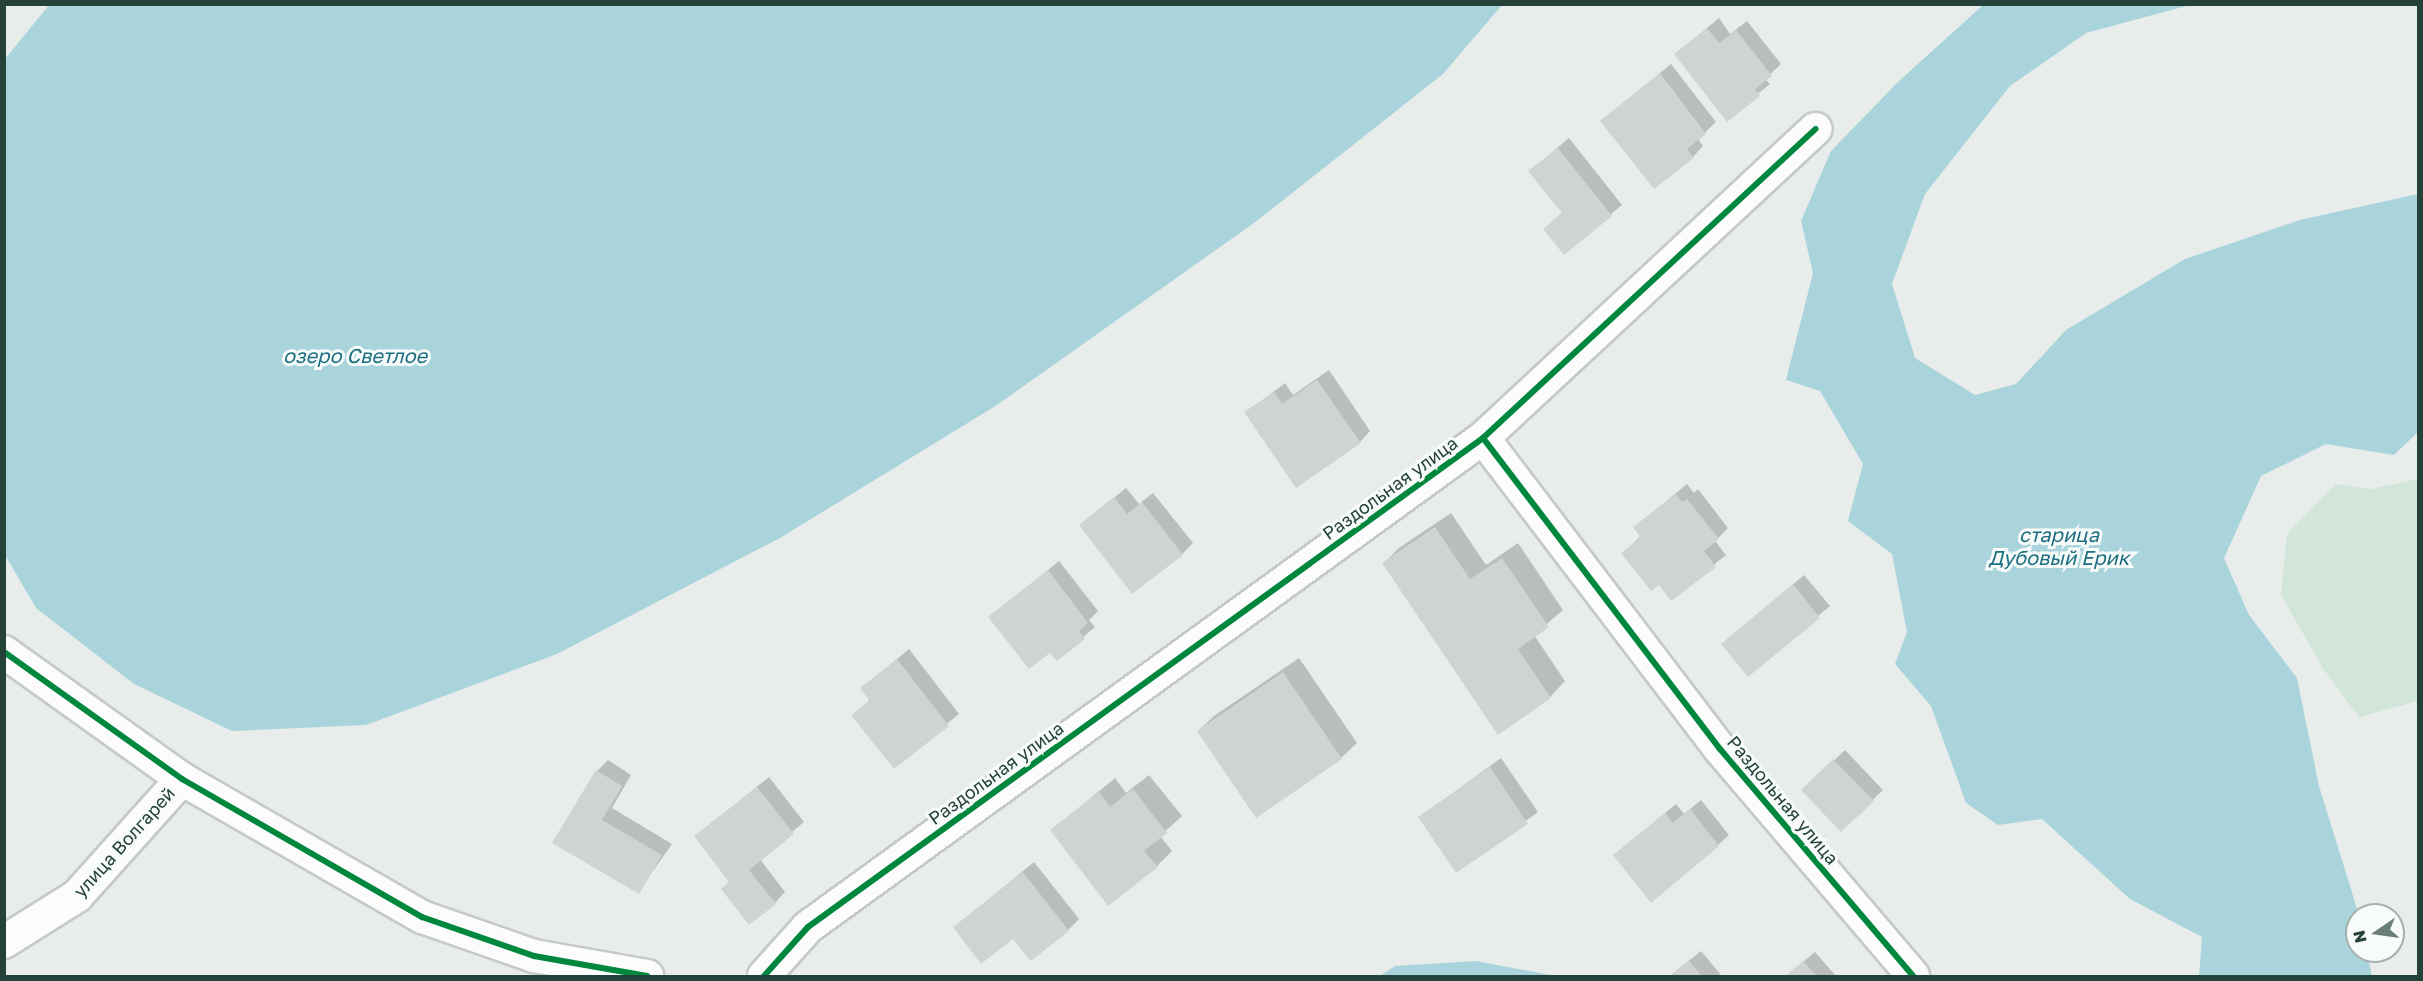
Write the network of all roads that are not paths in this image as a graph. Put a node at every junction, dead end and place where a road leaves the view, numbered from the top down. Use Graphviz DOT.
graph roads {
  1 [pos="1816,129"];
  2 [pos="1483,438"];
  3 [pos="4,652"];
  4 [pos="182,779"];
  5 [pos="4,942"];
  6 [pos="534,966"];
  7 [pos="647,976"];
  8 [pos="764,976"];
  9 [pos="1913,976"];
  1 -- 2 [label="street"];
  2 -- 8 [label="street, Раздольная улица"];
  2 -- 9 [label="street, Раздольная улица"];
  3 -- 4 [label="street"];
  4 -- 5 [label="street, улица Волгарей"];
  4 -- 6 [label="street"];
  6 -- 7 [label="street"];
}
